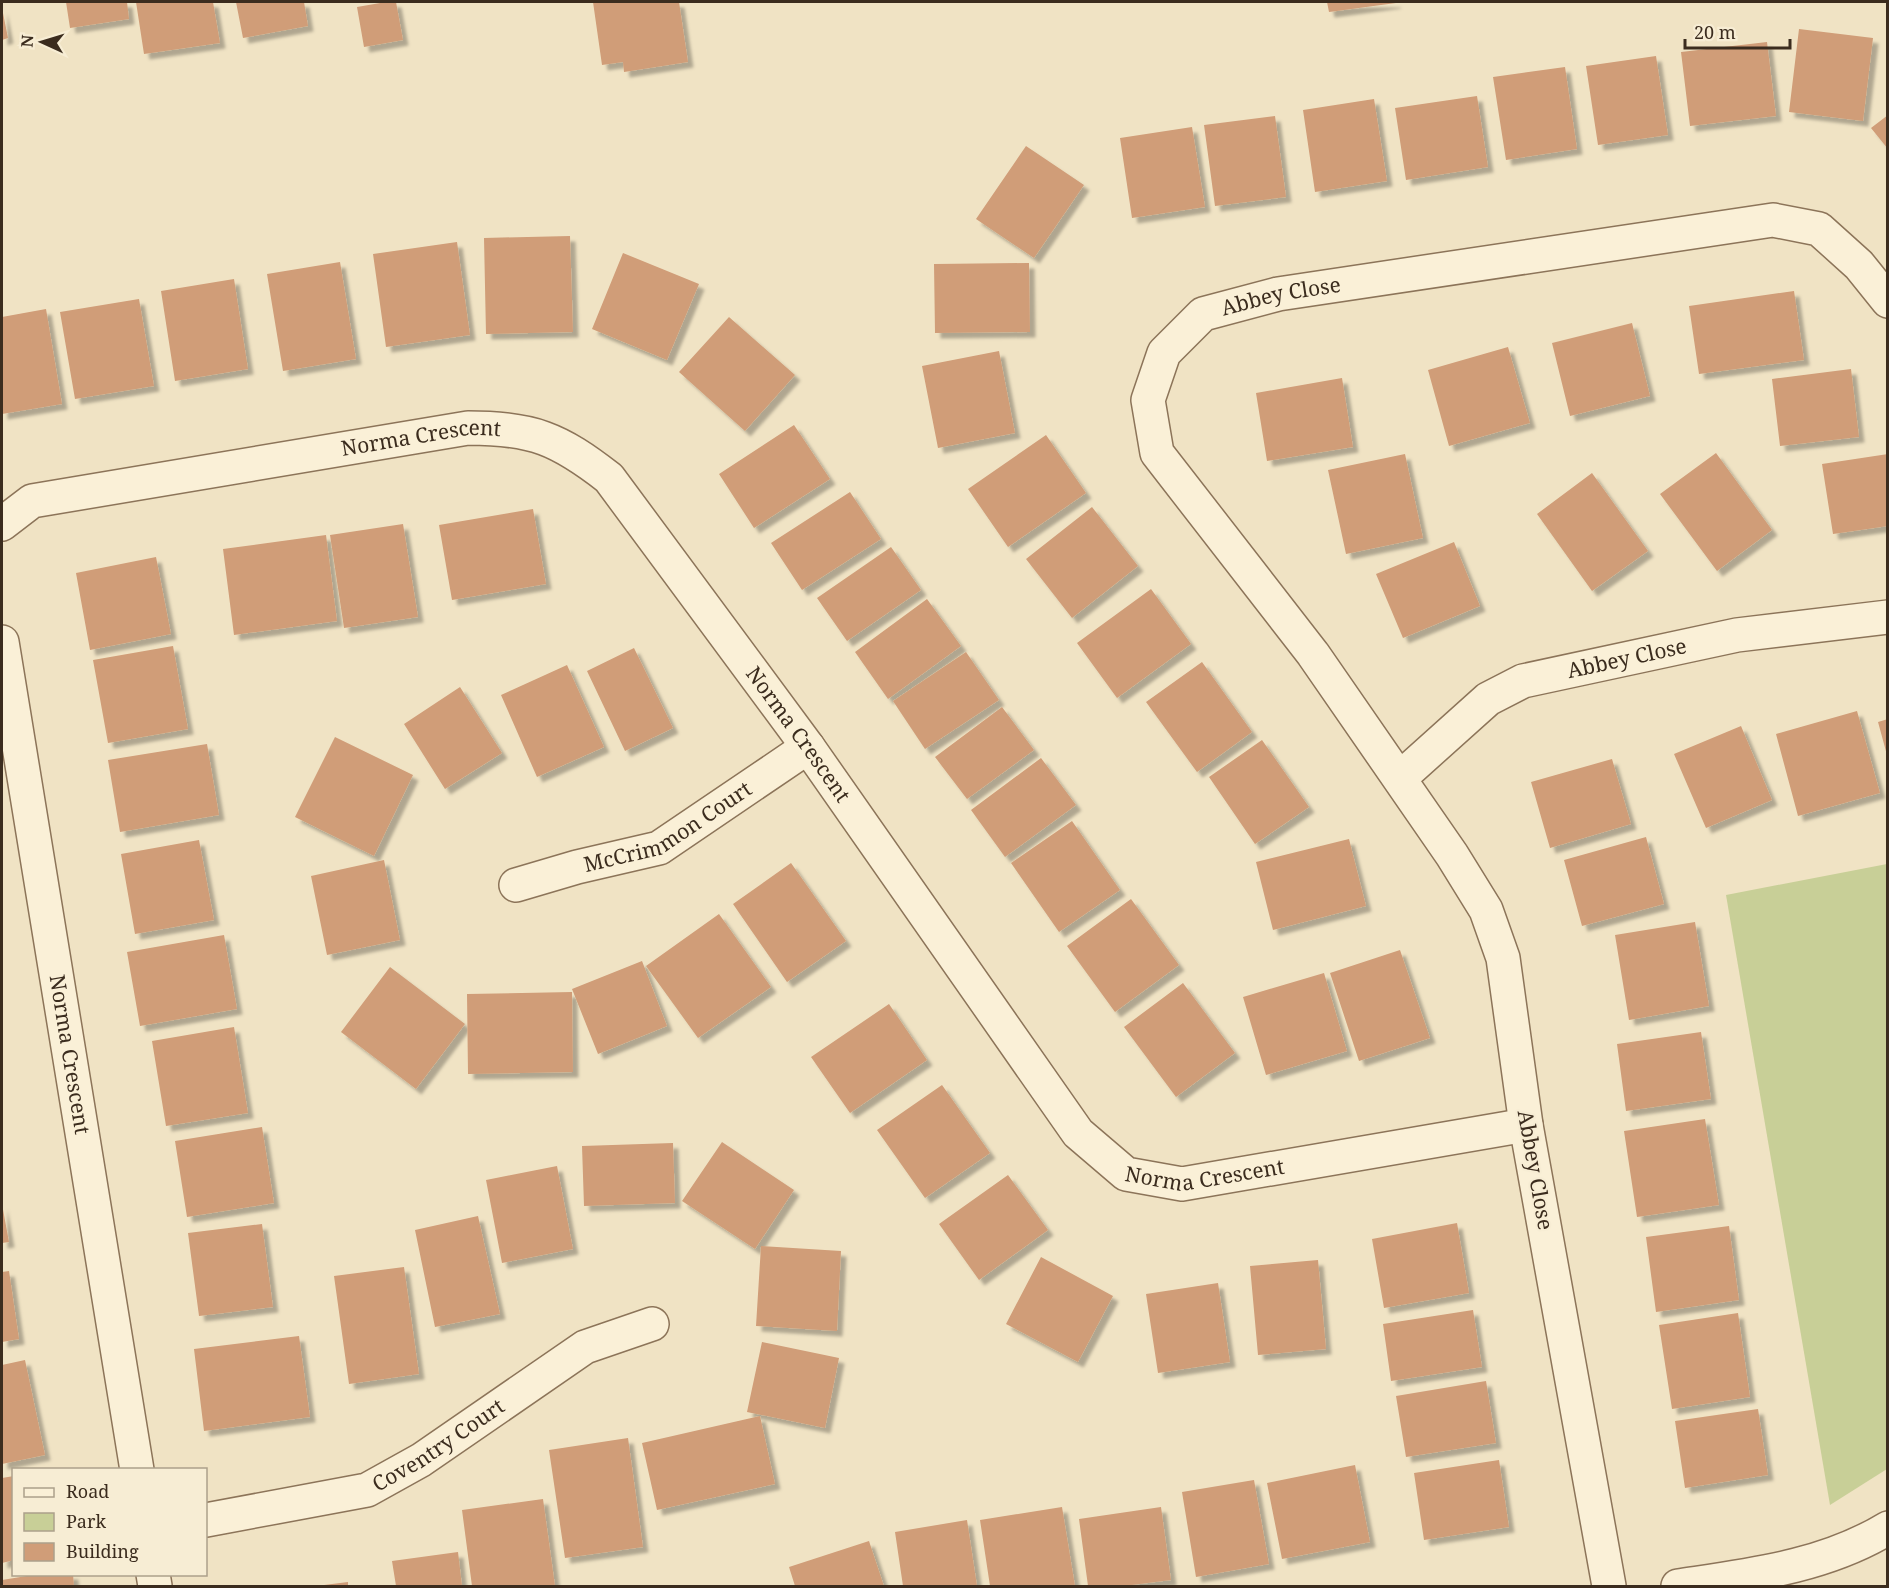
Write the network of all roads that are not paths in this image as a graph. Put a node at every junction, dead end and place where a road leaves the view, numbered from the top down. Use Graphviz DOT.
graph roads {
  1 [pos="1887,302"];
  2 [pos="2,524"];
  3 [pos="1887,617"];
  4 [pos="2,642"];
  5 [pos="808,747"];
  6 [pos="1400,778"];
  7 [pos="516,885"];
  8 [pos="1526,1125"];
  9 [pos="652,1324"];
  10 [pos="137,1468"];
  11 [pos="207,1520"];
  12 [pos="1887,1528"];
  13 [pos="1610,1587"];
  14 [pos="1678,1587"];
  1 -- 6 [label="street, Abbey Close"];
  2 -- 5 [label="street, Norma Crescent"];
  3 -- 6 [label="street, Abbey Close"];
  4 -- 10 [label="street, Norma Crescent"];
  5 -- 7 [label="street, McCrimmon Court"];
  5 -- 8 [label="street, Norma Crescent"];
  6 -- 8 [label="street, Abbey Close"];
  8 -- 13 [label="street, Abbey Close"];
  9 -- 11 [label="street, Coventry Court"];
  12 -- 14 [label="street"];
}
